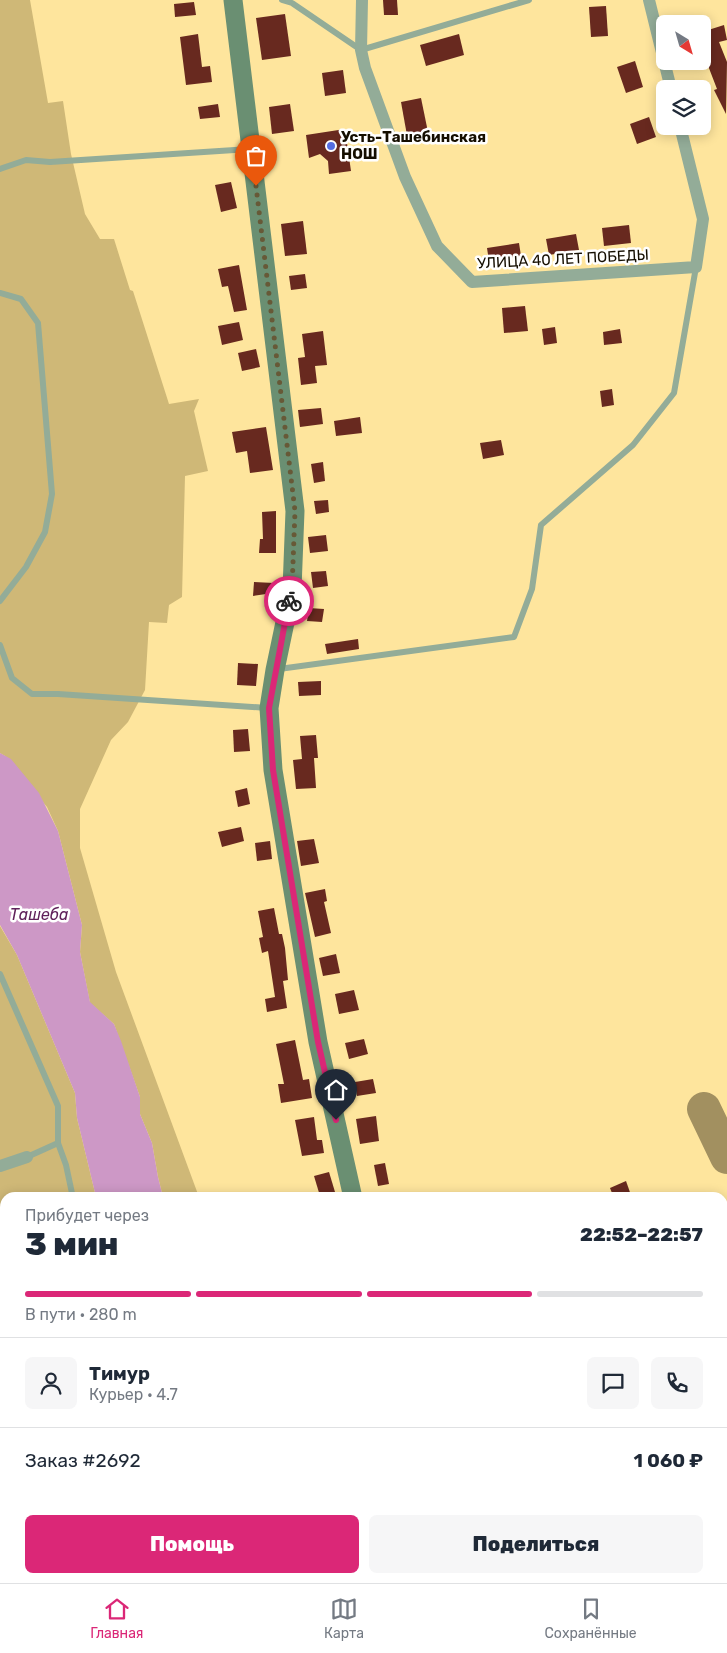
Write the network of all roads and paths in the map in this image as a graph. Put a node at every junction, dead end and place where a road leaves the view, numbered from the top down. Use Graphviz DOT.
graph roads {
  1 [pos="233,0"];
  2 [pos="282,0"];
  3 [pos="362,0"];
  4 [pos="529,0"];
  5 [pos="649,0"];
  6 [pos="361,50"];
  7 [pos="669,80"];
  8 [pos="682,135"];
  9 [pos="251,149"];
  10 [pos="0,169"];
  11 [pos="696,267"];
  12 [pos="0,293"];
  13 [pos="0,601"];
  14 [pos="0,645"];
  15 [pos="275,670"];
  16 [pos="269,708"];
  17 [pos="0,974"];
  18 [pos="58,1143"];
  19 [pos="27,1157"];
  20 [pos="0,1166"];
  21 [pos="72,1192"];
  22 [pos="352,1192"];
  1 -- 9 [label="street"];
  2 -- 6 [label="lane"];
  3 -- 6 [label="street, УЛИЦА 40 ЛЕТ ПОБЕДЫ"];
  4 -- 6 [label="lane"];
  5 -- 7 [label="street"];
  6 -- 11 [label="street, УЛИЦА 40 ЛЕТ ПОБЕДЫ"];
  8 -- 11 [label="street"];
  9 -- 10 [label="lane"];
  9 -- 15 [label="street"];
  11 -- 15 [label="lane"];
  12 -- 13 [label="lane"];
  14 -- 16 [label="lane"];
  15 -- 16 [label="street"];
  16 -- 22 [label="street"];
  17 -- 18 [label="lane"];
  18 -- 19 [label="lane"];
  18 -- 21 [label="lane"];
  19 -- 20 [label="street"];
}
